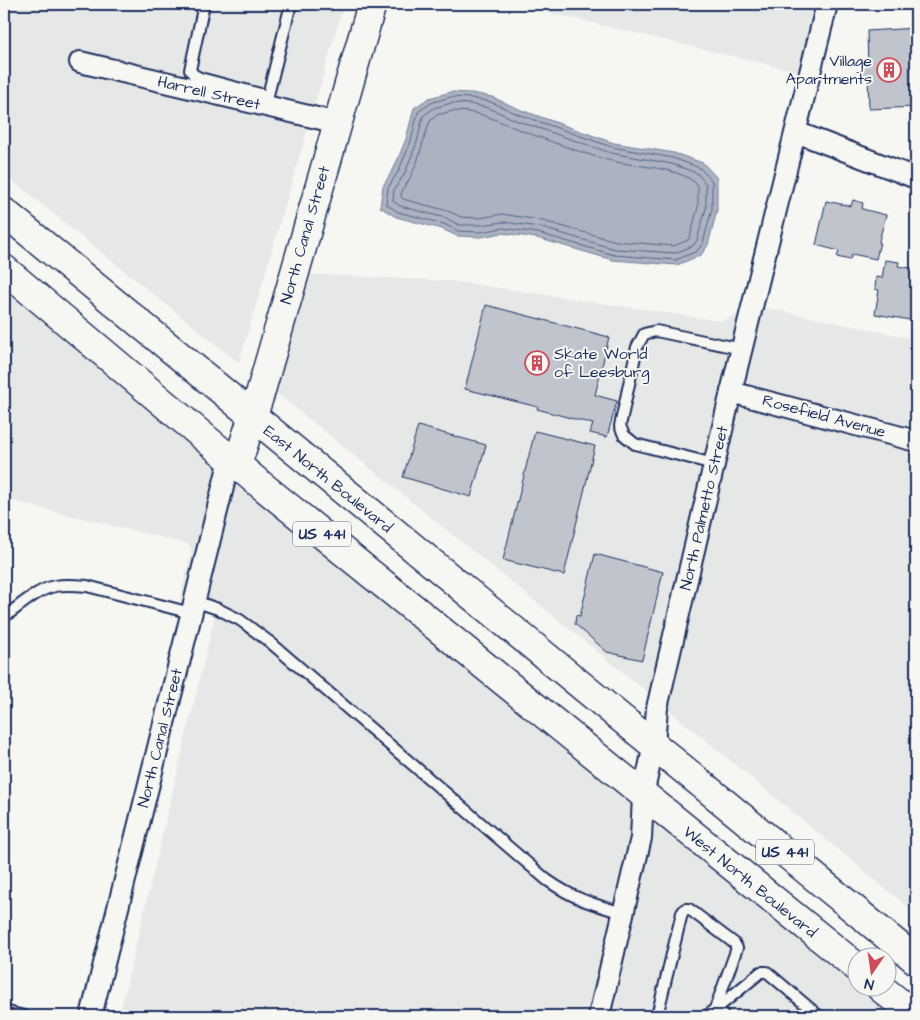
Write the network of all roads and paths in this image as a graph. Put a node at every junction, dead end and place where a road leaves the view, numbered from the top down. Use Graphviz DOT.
graph roads {
  1 [pos="204,4"];
  2 [pos="291,4"];
  3 [pos="354,4"];
  4 [pos="372,4"];
  5 [pos="827,4"];
  6 [pos="80,62"];
  7 [pos="267,101"];
  8 [pos="329,121"];
  9 [pos="796,132"];
  10 [pos="916,178"];
  11 [pos="8,223"];
  12 [pos="4,269"];
  13 [pos="742,349"];
  14 [pos="731,392"];
  15 [pos="245,411"];
  16 [pos="916,441"];
  17 [pos="229,459"];
  18 [pos="714,464"];
  19 [pos="192,607"];
  20 [pos="4,617"];
  21 [pos="654,744"];
  22 [pos="643,796"];
  23 [pos="623,913"];
  24 [pos="848,960"];
  25 [pos="916,960"];
  26 [pos="894,998"];
  27 [pos="4,1011"];
  28 [pos="711,1013"];
  29 [pos="24,1016"];
  30 [pos="90,1016"];
  31 [pos="599,1016"];
  32 [pos="657,1016"];
  33 [pos="724,1016"];
  34 [pos="819,1016"];
  35 [pos="916,1016"];
  1 -- 7 [label="lane"];
  2 -- 7 [label="lane"];
  3 -- 8 [label="main road"];
  4 -- 8 [label="main road, North Canal Street"];
  5 -- 9 [label="street, North Palmetto Street"];
  6 -- 7 [label="street, Harrell Street"];
  7 -- 8 [label="street, Harrell Street"];
  8 -- 15 [label="main road, North Canal Street"];
  9 -- 10 [label="street"];
  9 -- 13 [label="street, North Palmetto Street"];
  11 -- 15 [label="main road, East North Boulevard / US 441"];
  12 -- 17 [label="main road, US 441"];
  13 -- 14 [label="street, North Palmetto Street"];
  13 -- 18 [label="lane"];
  14 -- 16 [label="street, Rosefield Avenue"];
  14 -- 18 [label="street, North Palmetto Street"];
  15 -- 17 [label="main road, North Canal Street"];
  15 -- 21 [label="main road, East North Boulevard / US 441"];
  17 -- 19 [label="street, North Canal Street"];
  17 -- 22 [label="main road, US 441"];
  18 -- 21 [label="street, North Palmetto Street"];
  19 -- 20 [label="lane"];
  19 -- 23 [label="lane"];
  19 -- 30 [label="street, North Canal Street"];
  21 -- 22 [label="street, North Palmetto Street"];
  21 -- 25 [label="main road, US 441"];
  22 -- 23 [label="street, North Palmetto Street"];
  22 -- 24 [label="main road, West North Boulevard / US 441"];
  23 -- 31 [label="street, North Palmetto Street"];
  26 -- 35 [label="main road"];
  27 -- 29 [label="lane"];
  28 -- 32 [label="lane"];
  28 -- 33 [label="lane"];
  28 -- 34 [label="lane"];
}
